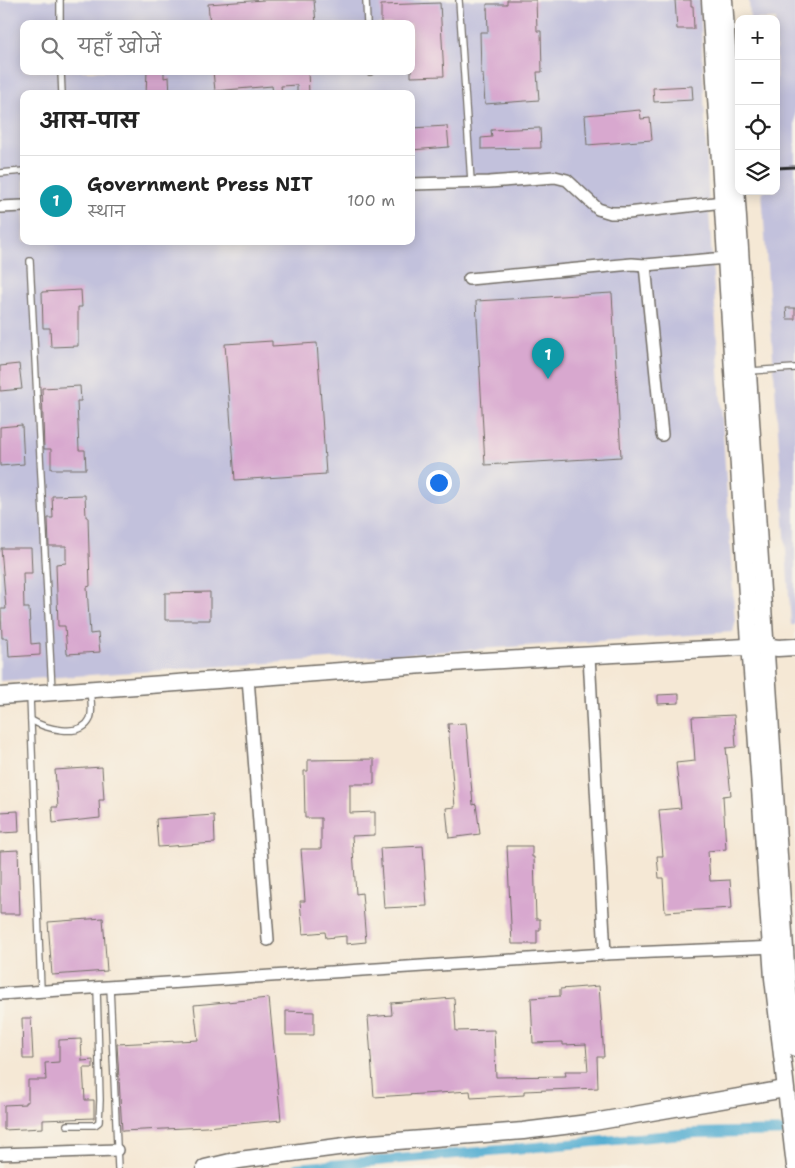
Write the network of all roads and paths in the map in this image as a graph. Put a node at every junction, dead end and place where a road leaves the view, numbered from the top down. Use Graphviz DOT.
graph roads {
  1 [pos="60,0"];
  2 [pos="366,0"];
  3 [pos="459,0"];
  4 [pos="710,0"];
  5 [pos="724,0"];
  6 [pos="60,20"];
  7 [pos="367,20"];
  8 [pos="61,75"];
  9 [pos="62,90"];
  10 [pos="20,171"];
  11 [pos="0,173"];
  12 [pos="471,181"];
  13 [pos="415,184"];
  14 [pos="723,202"];
  15 [pos="20,206"];
  16 [pos="0,207"];
  17 [pos="726,258"];
  18 [pos="30,261"];
  19 [pos="645,265"];
  20 [pos="469,279"];
  21 [pos="795,368"];
  22 [pos="748,371"];
  23 [pos="662,435"];
  24 [pos="758,647"];
  25 [pos="795,647"];
  26 [pos="589,656"];
  27 [pos="248,678"];
  28 [pos="90,690"];
  29 [pos="52,692"];
  30 [pos="30,694"];
  31 [pos="0,696"];
  32 [pos="31,720"];
  33 [pos="268,940"];
  34 [pos="782,947"];
  35 [pos="605,954"];
  36 [pos="110,987"];
  37 [pos="98,988"];
  38 [pos="41,990"];
  39 [pos="0,994"];
  40 [pos="795,1048"];
  41 [pos="786,1089"];
  42 [pos="67,1125"];
  43 [pos="117,1150"];
  44 [pos="0,1154"];
  45 [pos="794,1160"];
  46 [pos="118,1168"];
  47 [pos="205,1168"];
  1 -- 6 [label="lane"];
  2 -- 7 [label="lane"];
  3 -- 12 [label="lane"];
  4 -- 14 [label="street"];
  5 -- 22 [label="street"];
  8 -- 9 [label="lane"];
  10 -- 11 [label="lane"];
  12 -- 13 [label="street"];
  12 -- 14 [label="street"];
  14 -- 17 [label="street"];
  15 -- 16 [label="street"];
  17 -- 19 [label="street"];
  17 -- 24 [label="street"];
  18 -- 29 [label="lane"];
  19 -- 20 [label="street"];
  19 -- 23 [label="street"];
  21 -- 22 [label="lane"];
  22 -- 24 [label="street"];
  24 -- 25 [label="street"];
  24 -- 26 [label="street"];
  24 -- 34 [label="street"];
  26 -- 27 [label="street"];
  26 -- 35 [label="street"];
  27 -- 28 [label="street"];
  27 -- 33 [label="street"];
  28 -- 29 [label="street"];
  28 -- 32 [label="lane"];
  29 -- 30 [label="street"];
  30 -- 31 [label="street"];
  30 -- 32 [label="lane"];
  32 -- 38 [label="lane"];
  34 -- 35 [label="street"];
  34 -- 40 [label="street"];
  34 -- 41 [label="street"];
  35 -- 36 [label="street"];
  36 -- 37 [label="street"];
  36 -- 43 [label="lane"];
  37 -- 38 [label="street"];
  37 -- 42 [label="lane"];
  38 -- 39 [label="street"];
  41 -- 45 [label="street"];
  41 -- 47 [label="street"];
  43 -- 44 [label="street"];
  43 -- 46 [label="lane"];
}
